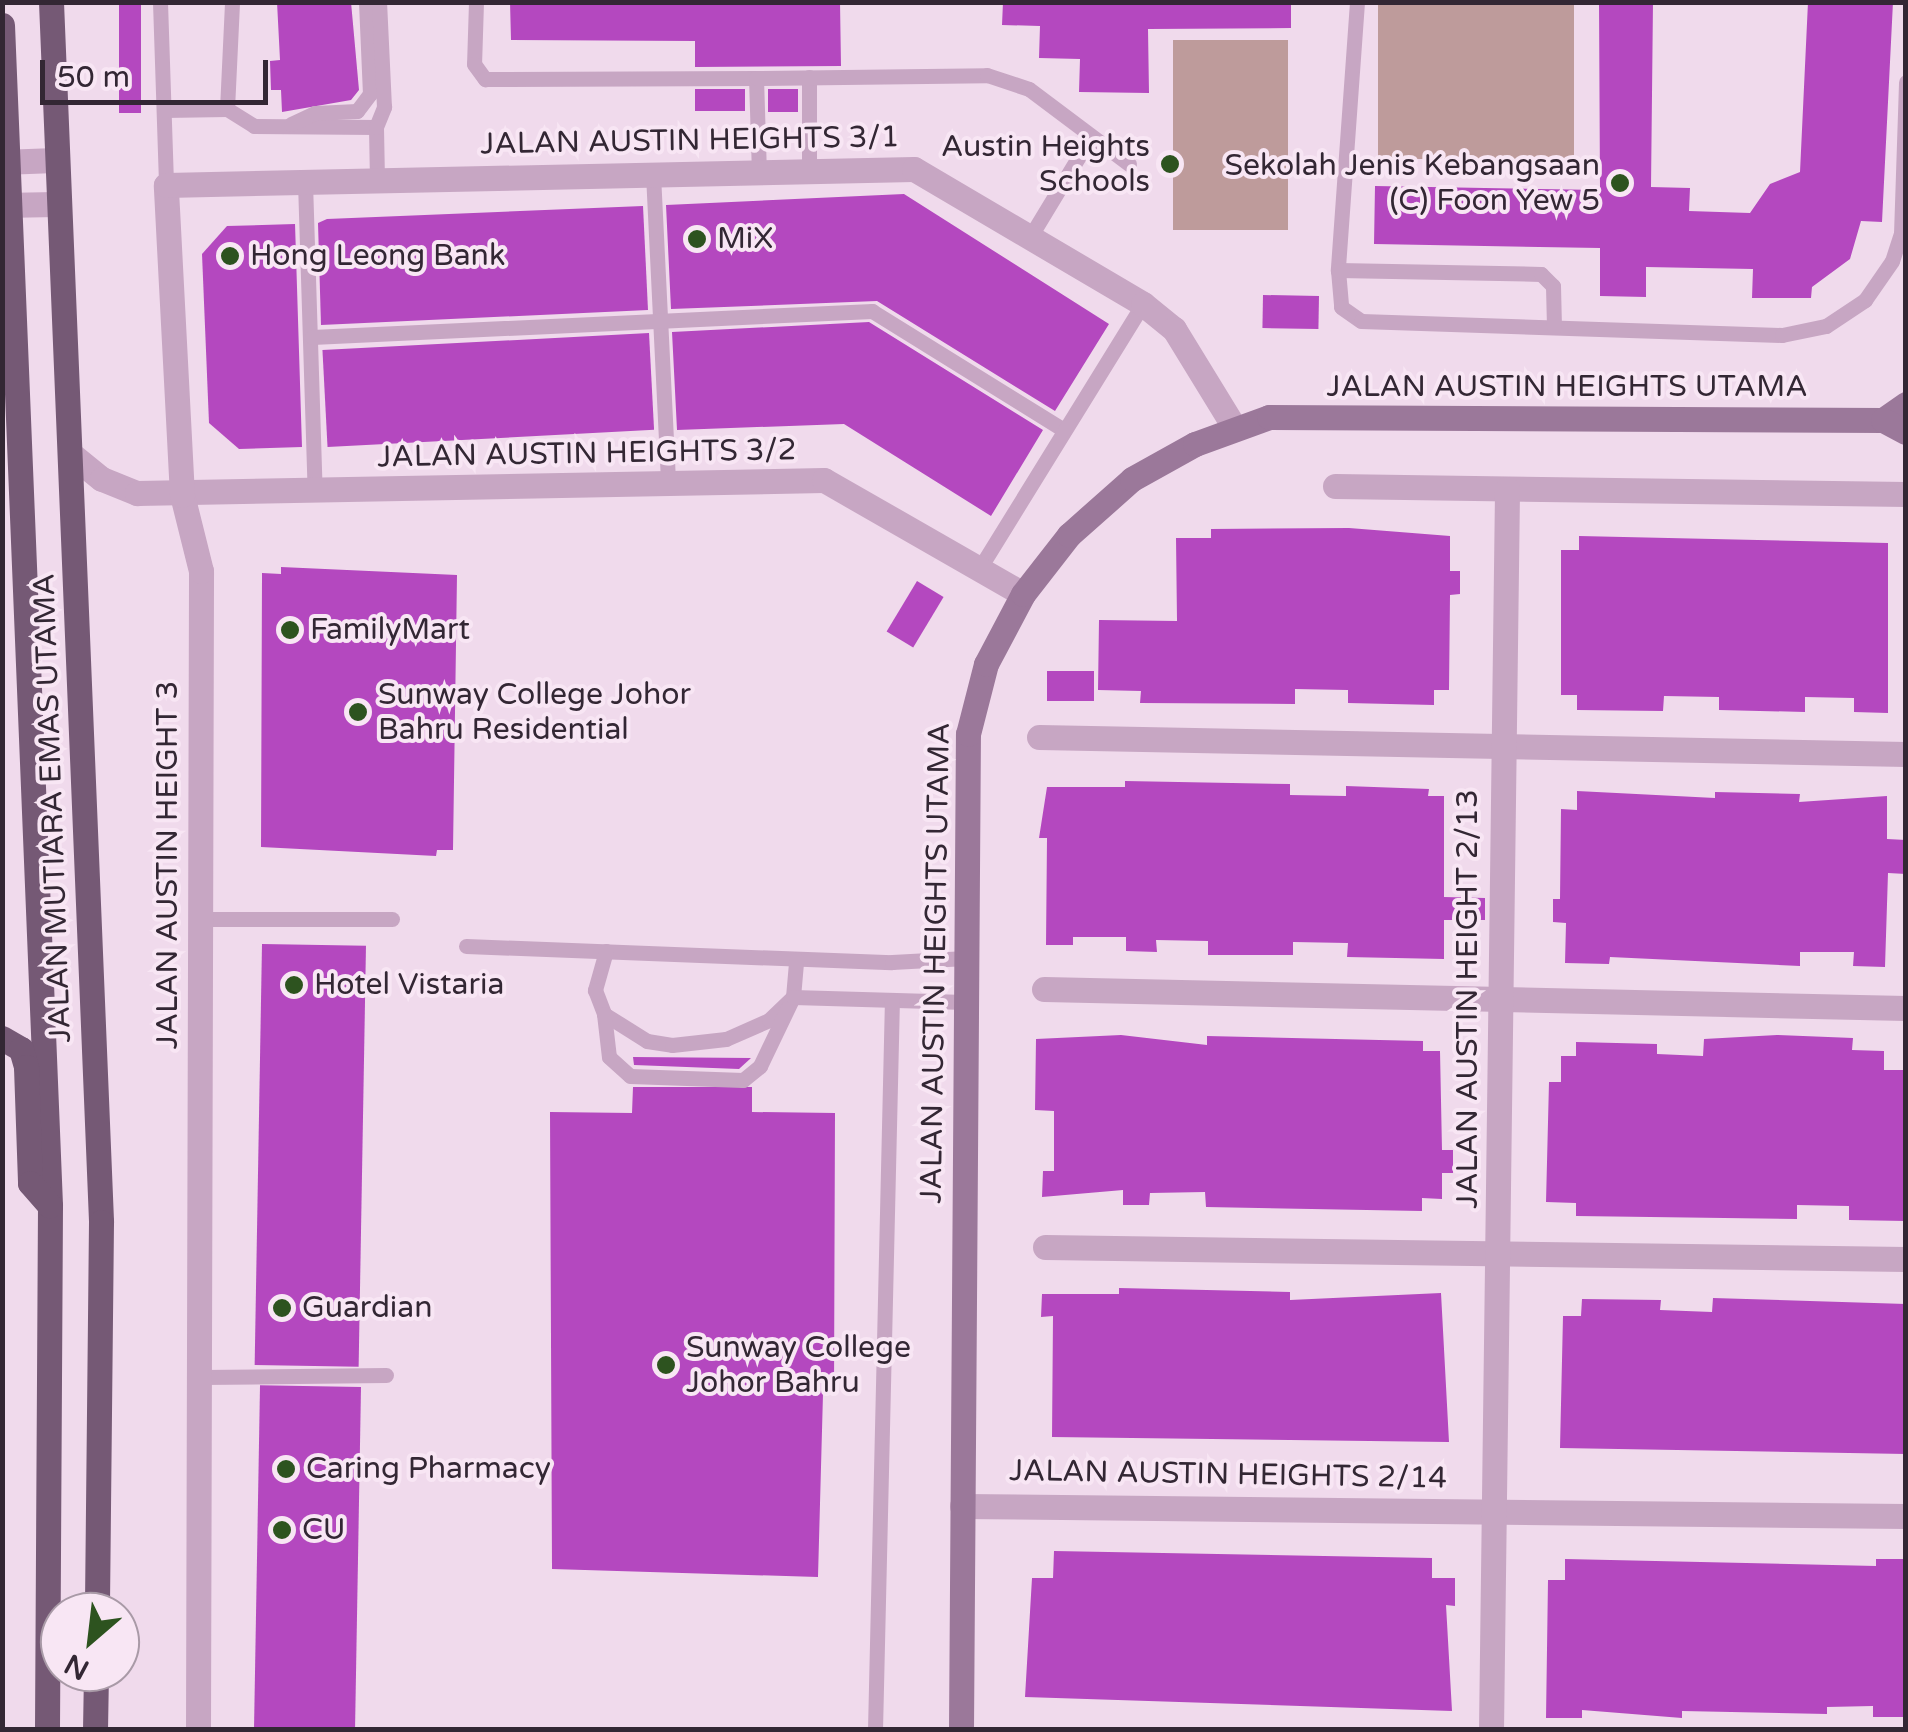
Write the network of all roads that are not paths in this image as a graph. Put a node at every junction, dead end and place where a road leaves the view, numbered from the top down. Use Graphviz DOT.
graph roads {
  1 [pos="51,2"];
  2 [pos="160,2"];
  3 [pos="232,2"];
  4 [pos="366,2"];
  5 [pos="380,2"];
  6 [pos="476,2"];
  7 [pos="1357,2"];
  8 [pos="2,25"];
  9 [pos="4,59"];
  10 [pos="809,76"];
  11 [pos="756,78"];
  12 [pos="1906,82"];
  13 [pos="227,109"];
  14 [pos="164,110"];
  15 [pos="284,126"];
  16 [pos="376,128"];
  17 [pos="1090,138"];
  18 [pos="54,160"];
  19 [pos="7,162"];
  20 [pos="1129,164"];
  21 [pos="809,171"];
  22 [pos="759,172"];
  23 [pos="653,174"];
  24 [pos="377,180"];
  25 [pos="305,182"];
  26 [pos="166,185"];
  27 [pos="56,204"];
  28 [pos="8,205"];
  29 [pos="1030,238"];
  30 [pos="1338,270"];
  31 [pos="2,292"];
  32 [pos="1143,304"];
  33 [pos="18,314"];
  34 [pos="659,321"];
  35 [pos="1554,327"];
  36 [pos="312,336"];
  37 [pos="1906,404"];
  38 [pos="1234,426"];
  39 [pos="1894,426"];
  40 [pos="1064,430"];
  41 [pos="72,455"];
  42 [pos="668,484"];
  43 [pos="1335,486"];
  44 [pos="1506,489"];
  45 [pos="314,493"];
  46 [pos="1906,494"];
  47 [pos="182,495"];
  48 [pos="981,566"];
  49 [pos="1023,594"];
  50 [pos="1039,736"];
  51 [pos="1503,746"];
  52 [pos="1906,754"];
  53 [pos="392,919"];
  54 [pos="200,920"];
  55 [pos="466,946"];
  56 [pos="606,951"];
  57 [pos="796,958"];
  58 [pos="966,958"];
  59 [pos="1044,989"];
  60 [pos="793,997"];
  61 [pos="1500,999"];
  62 [pos="892,1000"];
  63 [pos="965,1002"];
  64 [pos="1906,1008"];
  65 [pos="604,1014"];
  66 [pos="2,1038"];
  67 [pos="50,1206"];
  68 [pos="1045,1247"];
  69 [pos="1499,1253"];
  70 [pos="1906,1259"];
  71 [pos="386,1375"];
  72 [pos="202,1377"];
  73 [pos="962,1506"];
  74 [pos="1494,1510"];
  75 [pos="1906,1516"];
  76 [pos="97,1592"];
  77 [pos="96,1692"];
  78 [pos="47,1730"];
  79 [pos="96,1730"];
  80 [pos="198,1730"];
  81 [pos="875,1730"];
  82 [pos="962,1730"];
  83 [pos="1491,1730"];
  1 -- 18 [label="main road, JALAN MUTIARA EMAS UTAMA"];
  2 -- 14 [label="lane, JALAN AUSTIN HEIGHT 3"];
  3 -- 13 [label="lane"];
  4 -- 15 [label="lane"];
  5 -- 16 [label="lane"];
  6 -- 11 [label="lane"];
  7 -- 30 [label="lane"];
  8 -- 9 [label="main road, JALAN MUTIARA EMAS UTAMA"];
  9 -- 19 [label="main road, JALAN MUTIARA EMAS UTAMA"];
  10 -- 11 [label="lane"];
  10 -- 17 [label="lane"];
  10 -- 21 [label="lane"];
  11 -- 22 [label="lane"];
  12 -- 35 [label="lane"];
  13 -- 14 [label="lane"];
  13 -- 15 [label="lane"];
  14 -- 26 [label="lane, JALAN AUSTIN HEIGHT 3"];
  15 -- 16 [label="lane"];
  16 -- 24 [label="lane"];
  17 -- 20 [label="lane"];
  17 -- 29 [label="lane"];
  18 -- 19 [label="street"];
  18 -- 27 [label="main road, JALAN MUTIARA EMAS UTAMA"];
  19 -- 28 [label="main road, JALAN MUTIARA EMAS UTAMA"];
  21 -- 22 [label="street, JALAN AUSTIN HEIGHTS 3/1"];
  21 -- 29 [label="street, JALAN AUSTIN HEIGHTS 3/1"];
  22 -- 23 [label="street, JALAN AUSTIN HEIGHTS 3/1"];
  23 -- 24 [label="street, JALAN AUSTIN HEIGHTS 3/1"];
  23 -- 34 [label="lane"];
  24 -- 25 [label="street, JALAN AUSTIN HEIGHTS 3/1"];
  25 -- 26 [label="street, JALAN AUSTIN HEIGHTS 3/1"];
  25 -- 36 [label="lane"];
  26 -- 47 [label="street, JALAN AUSTIN HEIGHT 3"];
  27 -- 28 [label="street"];
  27 -- 41 [label="main road, JALAN MUTIARA EMAS UTAMA"];
  28 -- 33 [label="main road, JALAN MUTIARA EMAS UTAMA"];
  29 -- 32 [label="street, JALAN AUSTIN HEIGHTS 3/1"];
  30 -- 35 [label="lane"];
  30 -- 35 [label="lane"];
  31 -- 33 [label="main road"];
  32 -- 38 [label="street, JALAN AUSTIN HEIGHTS 3/1"];
  32 -- 40 [label="lane"];
  33 -- 67 [label="main road, JALAN MUTIARA EMAS UTAMA"];
  34 -- 36 [label="lane"];
  34 -- 40 [label="lane"];
  34 -- 42 [label="lane"];
  36 -- 45 [label="lane"];
  37 -- 39 [label="street, JALAN AUSTIN HEIGHTS UTAMA"];
  38 -- 39 [label="street, JALAN AUSTIN HEIGHTS UTAMA"];
  38 -- 49 [label="street, JALAN AUSTIN HEIGHTS UTAMA"];
  40 -- 48 [label="lane"];
  41 -- 47 [label="street, JALAN AUSTIN HEIGHTS 3/2"];
  41 -- 76 [label="main road, JALAN MUTIARA EMAS UTAMA"];
  42 -- 45 [label="street, JALAN AUSTIN HEIGHTS 3/2"];
  42 -- 48 [label="street, JALAN AUSTIN HEIGHTS 3/2"];
  43 -- 44 [label="street"];
  44 -- 46 [label="street"];
  44 -- 51 [label="street, JALAN AUSTIN HEIGHT 2/13"];
  45 -- 47 [label="street, JALAN AUSTIN HEIGHTS 3/2"];
  47 -- 54 [label="street, JALAN AUSTIN HEIGHT 3"];
  48 -- 49 [label="street, JALAN AUSTIN HEIGHTS 3/2"];
  49 -- 58 [label="street, JALAN AUSTIN HEIGHTS UTAMA"];
  50 -- 51 [label="street"];
  51 -- 52 [label="street"];
  51 -- 61 [label="street, JALAN AUSTIN HEIGHT 2/13"];
  53 -- 54 [label="lane"];
  54 -- 72 [label="street, JALAN AUSTIN HEIGHT 3"];
  55 -- 56 [label="lane"];
  56 -- 57 [label="lane"];
  56 -- 65 [label="lane"];
  57 -- 58 [label="lane"];
  57 -- 60 [label="lane"];
  58 -- 63 [label="street, JALAN AUSTIN HEIGHTS UTAMA"];
  59 -- 61 [label="street"];
  60 -- 62 [label="lane"];
  60 -- 65 [label="lane"];
  60 -- 65 [label="lane"];
  61 -- 64 [label="street"];
  61 -- 69 [label="street, JALAN AUSTIN HEIGHT 2/13"];
  62 -- 63 [label="lane"];
  62 -- 81 [label="lane"];
  63 -- 73 [label="street, JALAN AUSTIN HEIGHTS UTAMA"];
  66 -- 67 [label="main road"];
  67 -- 78 [label="main road, JALAN MUTIARA EMAS UTAMA"];
  68 -- 69 [label="street"];
  69 -- 70 [label="street"];
  69 -- 74 [label="street, JALAN AUSTIN HEIGHT 2/13"];
  71 -- 72 [label="lane"];
  72 -- 80 [label="street, JALAN AUSTIN HEIGHT 3"];
  73 -- 74 [label="street, JALAN AUSTIN HEIGHTS 2/14"];
  73 -- 82 [label="street, JALAN AUSTIN HEIGHTS UTAMA"];
  74 -- 75 [label="street, JALAN AUSTIN HEIGHTS 2/14"];
  74 -- 83 [label="street, JALAN AUSTIN HEIGHT 2/13"];
  77 -- 79 [label="main road"];
}
